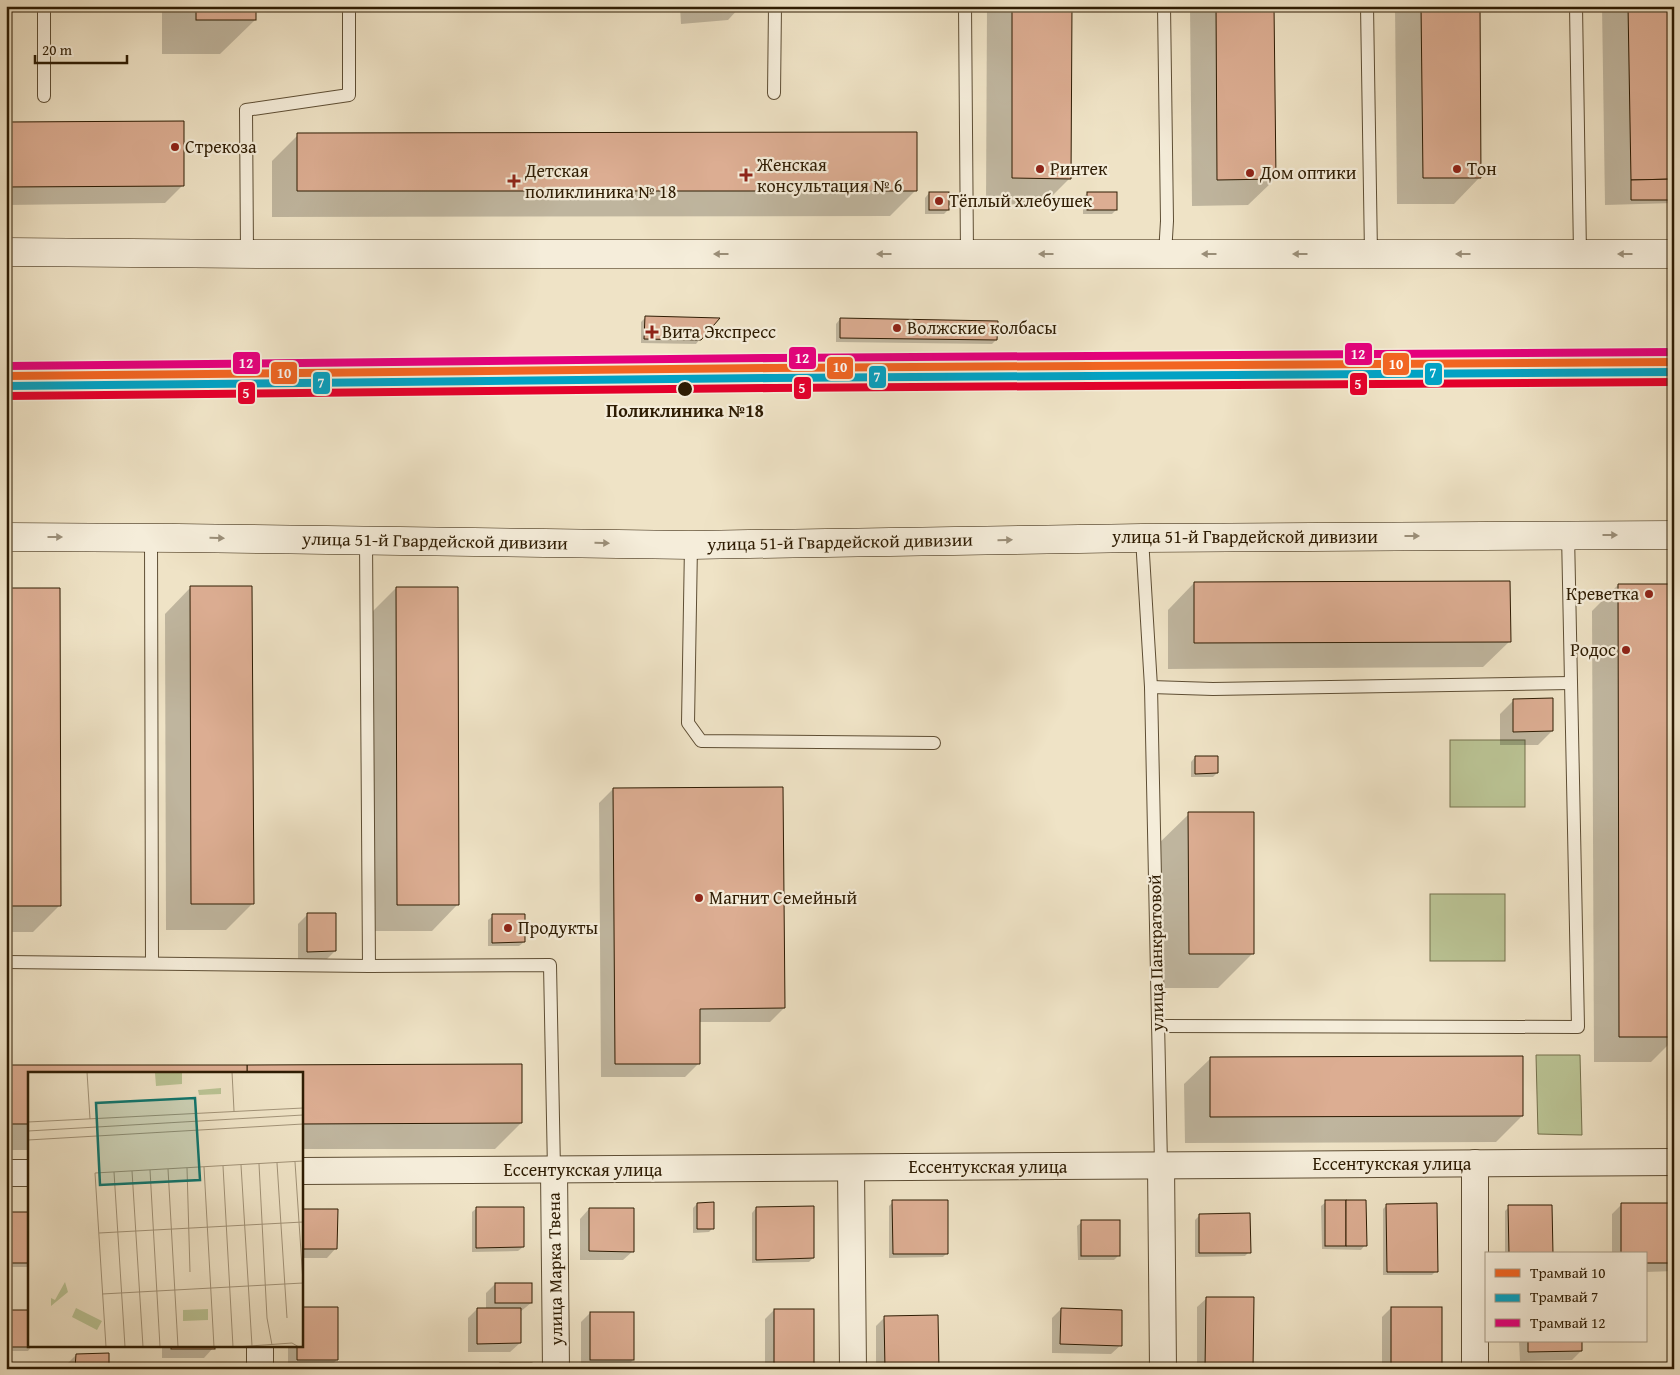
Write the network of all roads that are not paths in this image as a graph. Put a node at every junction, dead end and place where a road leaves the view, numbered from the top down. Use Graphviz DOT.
graph roads {
  1 [pos="44,6"];
  2 [pos="349,6"];
  3 [pos="775,6"];
  4 [pos="964,6"];
  5 [pos="1164,6"];
  6 [pos="1367,6"];
  7 [pos="1576,6"];
  8 [pos="774,93"];
  9 [pos="44,96"];
  10 [pos="6,252"];
  11 [pos="248,253"];
  12 [pos="966,254"];
  13 [pos="1165,254"];
  14 [pos="1371,254"];
  15 [pos="1580,254"];
  16 [pos="1674,254"];
  17 [pos="1568,534"];
  18 [pos="1674,534"];
  19 [pos="6,537"];
  20 [pos="151,538"];
  21 [pos="1142,538"];
  22 [pos="366,540"];
  23 [pos="691,544"];
  24 [pos="1571,683"];
  25 [pos="1151,688"];
  26 [pos="934,743"];
  27 [pos="6,962"];
  28 [pos="152,963"];
  29 [pos="369,966"];
  30 [pos="1158,1026"];
  31 [pos="1674,1162"];
  32 [pos="1475,1163"];
  33 [pos="1161,1166"];
  34 [pos="851,1168"];
  35 [pos="554,1170"];
  36 [pos="302,1171"];
  37 [pos="28,1173"];
  38 [pos="6,1174"];
  39 [pos="260,1348"];
  40 [pos="260,1369"];
  41 [pos="556,1369"];
  42 [pos="853,1369"];
  43 [pos="1163,1369"];
  44 [pos="1475,1369"];
  1 -- 9 [label="lane"];
  2 -- 11 [label="lane"];
  3 -- 8 [label="lane"];
  4 -- 12 [label="lane"];
  5 -- 13 [label="lane"];
  6 -- 14 [label="lane"];
  7 -- 15 [label="lane"];
  10 -- 11 [label="main road"];
  12 -- 11 [label="main road, one-way"];
  13 -- 12 [label="main road, one-way"];
  14 -- 13 [label="main road, one-way"];
  15 -- 14 [label="main road, one-way"];
  16 -- 15 [label="main road, one-way"];
  17 -- 18 [label="main road, улица 51-й Гвардейской дивизии, one-way"];
  21 -- 17 [label="main road, улица 51-й Гвардейской дивизии, one-way"];
  17 -- 24 [label="lane"];
  19 -- 20 [label="main road, улица 51-й Гвардейской дивизии, one-way"];
  20 -- 22 [label="main road, улица 51-й Гвардейской дивизии, one-way"];
  20 -- 28 [label="lane"];
  23 -- 21 [label="main road, улица 51-й Гвардейской дивизии, one-way"];
  21 -- 25 [label="lane, улица Панкратовой"];
  22 -- 23 [label="main road, улица 51-й Гвардейской дивизии, one-way"];
  22 -- 29 [label="lane"];
  23 -- 26 [label="lane"];
  24 -- 25 [label="lane"];
  24 -- 30 [label="lane"];
  25 -- 30 [label="lane, улица Панкратовой"];
  27 -- 28 [label="lane"];
  28 -- 29 [label="lane"];
  29 -- 35 [label="lane"];
  30 -- 33 [label="lane, улица Панкратовой"];
  31 -- 32 [label="street, Ессентукская улица"];
  32 -- 33 [label="street, Ессентукская улица"];
  32 -- 44 [label="street"];
  33 -- 34 [label="street, Ессентукская улица"];
  33 -- 43 [label="street, улица Панкратовой"];
  34 -- 35 [label="street, Ессентукская улица"];
  34 -- 42 [label="street"];
  35 -- 36 [label="street, Ессентукская улица"];
  35 -- 41 [label="street, улица Марка Твена"];
  37 -- 38 [label="street"];
  39 -- 40 [label="street"];
}
